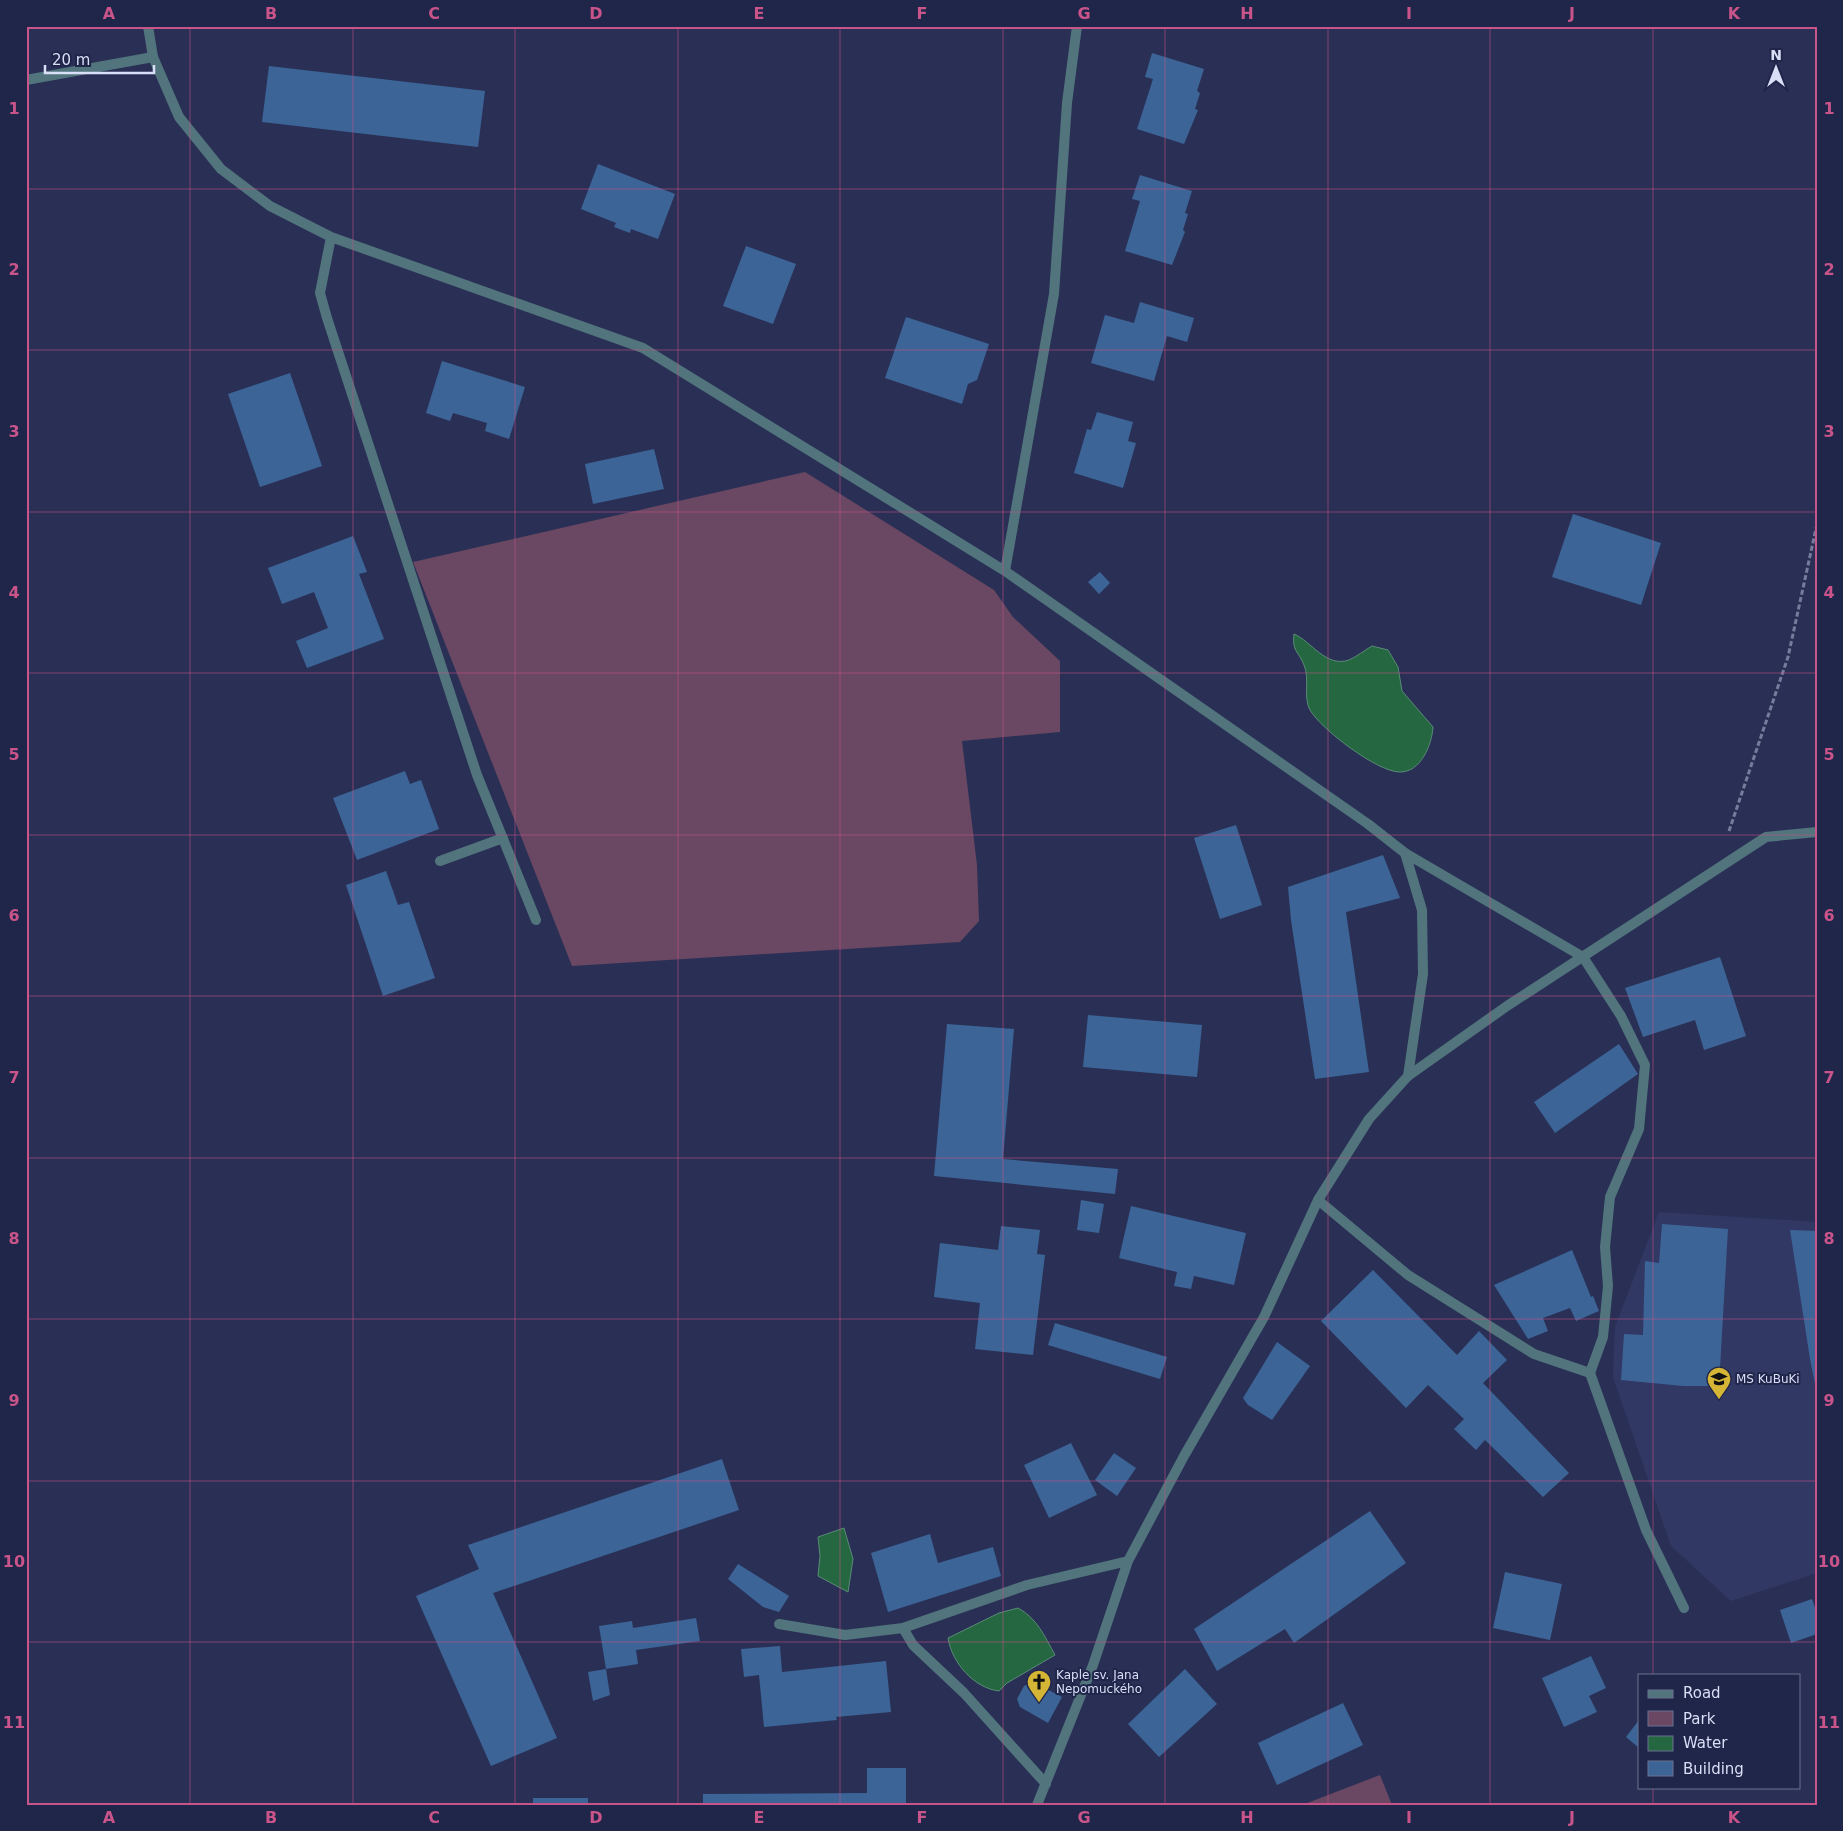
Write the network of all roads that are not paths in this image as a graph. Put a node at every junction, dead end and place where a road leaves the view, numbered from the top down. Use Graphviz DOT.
graph roads {
  1 [pos="148,26"];
  2 [pos="1077,26"];
  3 [pos="153,57"];
  4 [pos="26,80"];
  5 [pos="331,237"];
  6 [pos="1004,571"];
  7 [pos="1817,832"];
  8 [pos="503,838"];
  9 [pos="1405,853"];
  10 [pos="440,862"];
  11 [pos="536,920"];
  12 [pos="1583,957"];
  13 [pos="1408,1076"];
  14 [pos="1318,1200"];
  15 [pos="1590,1373"];
  16 [pos="1128,1561"];
  17 [pos="1684,1608"];
  18 [pos="779,1624"];
  19 [pos="903,1628"];
  20 [pos="1046,1784"];
  21 [pos="1037,1805"];
  1 -- 3 [label="street"];
  2 -- 6 [label="street"];
  3 -- 4 [label="street"];
  3 -- 5 [label="street"];
  5 -- 6 [label="street"];
  5 -- 8 [label="street"];
  6 -- 9 [label="street"];
  7 -- 12 [label="street"];
  8 -- 10 [label="street"];
  8 -- 11 [label="street"];
  9 -- 12 [label="street"];
  9 -- 13 [label="street"];
  12 -- 13 [label="street"];
  12 -- 15 [label="street"];
  13 -- 14 [label="street"];
  14 -- 15 [label="street"];
  14 -- 16 [label="street"];
  15 -- 17 [label="street"];
  16 -- 19 [label="street"];
  16 -- 20 [label="street"];
  18 -- 19 [label="street"];
  19 -- 20 [label="street"];
  20 -- 21 [label="street"];
}
